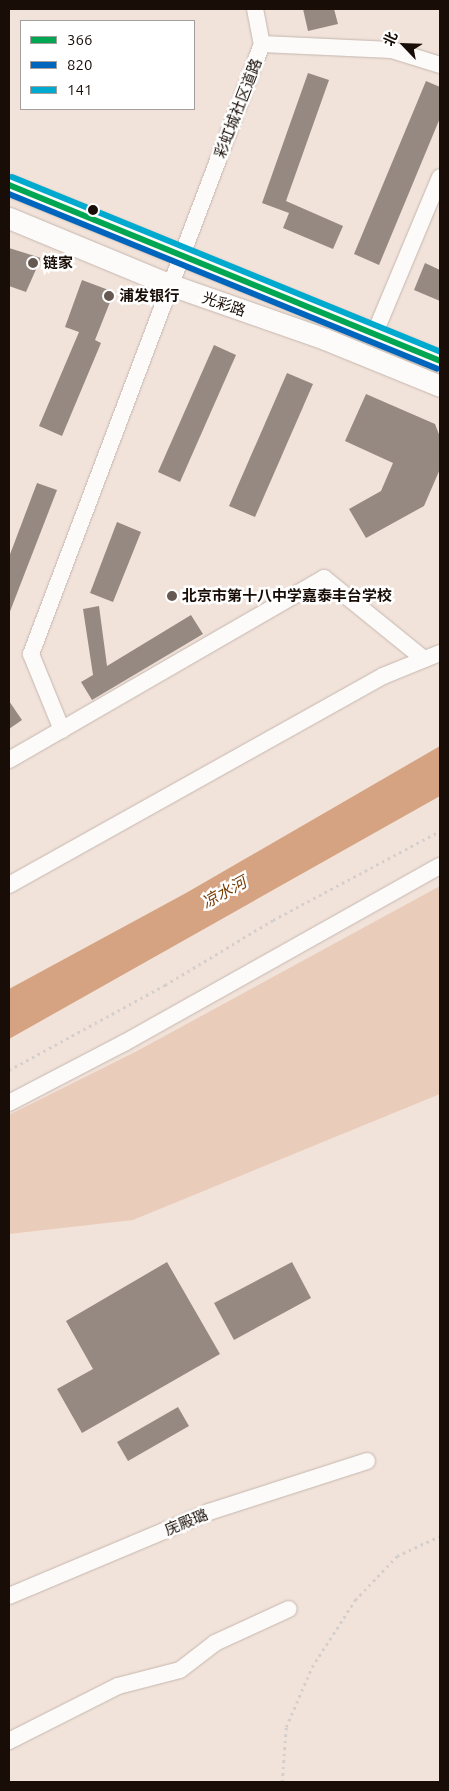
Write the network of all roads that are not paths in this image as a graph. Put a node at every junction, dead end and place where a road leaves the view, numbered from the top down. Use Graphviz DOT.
graph roads {
  1 [pos="256,9"];
  2 [pos="262,44"];
  3 [pos="440,65"];
  4 [pos="440,177"];
  5 [pos="9,185"];
  6 [pos="9,218"];
  7 [pos="182,257"];
  8 [pos="171,285"];
  9 [pos="374,335"];
  10 [pos="440,361"];
  11 [pos="440,386"];
  12 [pos="440,653"];
  13 [pos="424,659"];
  14 [pos="62,730"];
  15 [pos="9,760"];
  16 [pos="440,866"];
  17 [pos="9,885"];
  18 [pos="9,1103"];
  19 [pos="367,1461"];
  20 [pos="9,1596"];
  21 [pos="289,1609"];
  22 [pos="9,1741"];
  1 -- 2 [label="street"];
  2 -- 3 [label="street, 彩虹城社区道路"];
  2 -- 7 [label="street, 彩虹城社区道路"];
  4 -- 9 [label="street"];
  5 -- 7 [label="main road, 光彩路"];
  6 -- 8 [label="main road, 光彩路"];
  7 -- 8 [label="street, 彩虹城社区道路"];
  7 -- 9 [label="main road, 光彩路"];
  8 -- 11 [label="main road, 光彩路"];
  8 -- 14 [label="street, 彩虹城社区道路"];
  9 -- 10 [label="main road, 光彩路"];
  12 -- 13 [label="street"];
  13 -- 14 [label="street"];
  13 -- 17 [label="street"];
  14 -- 15 [label="street"];
  16 -- 18 [label="street"];
  19 -- 20 [label="street, 庑殿璐"];
  21 -- 22 [label="street"];
}
